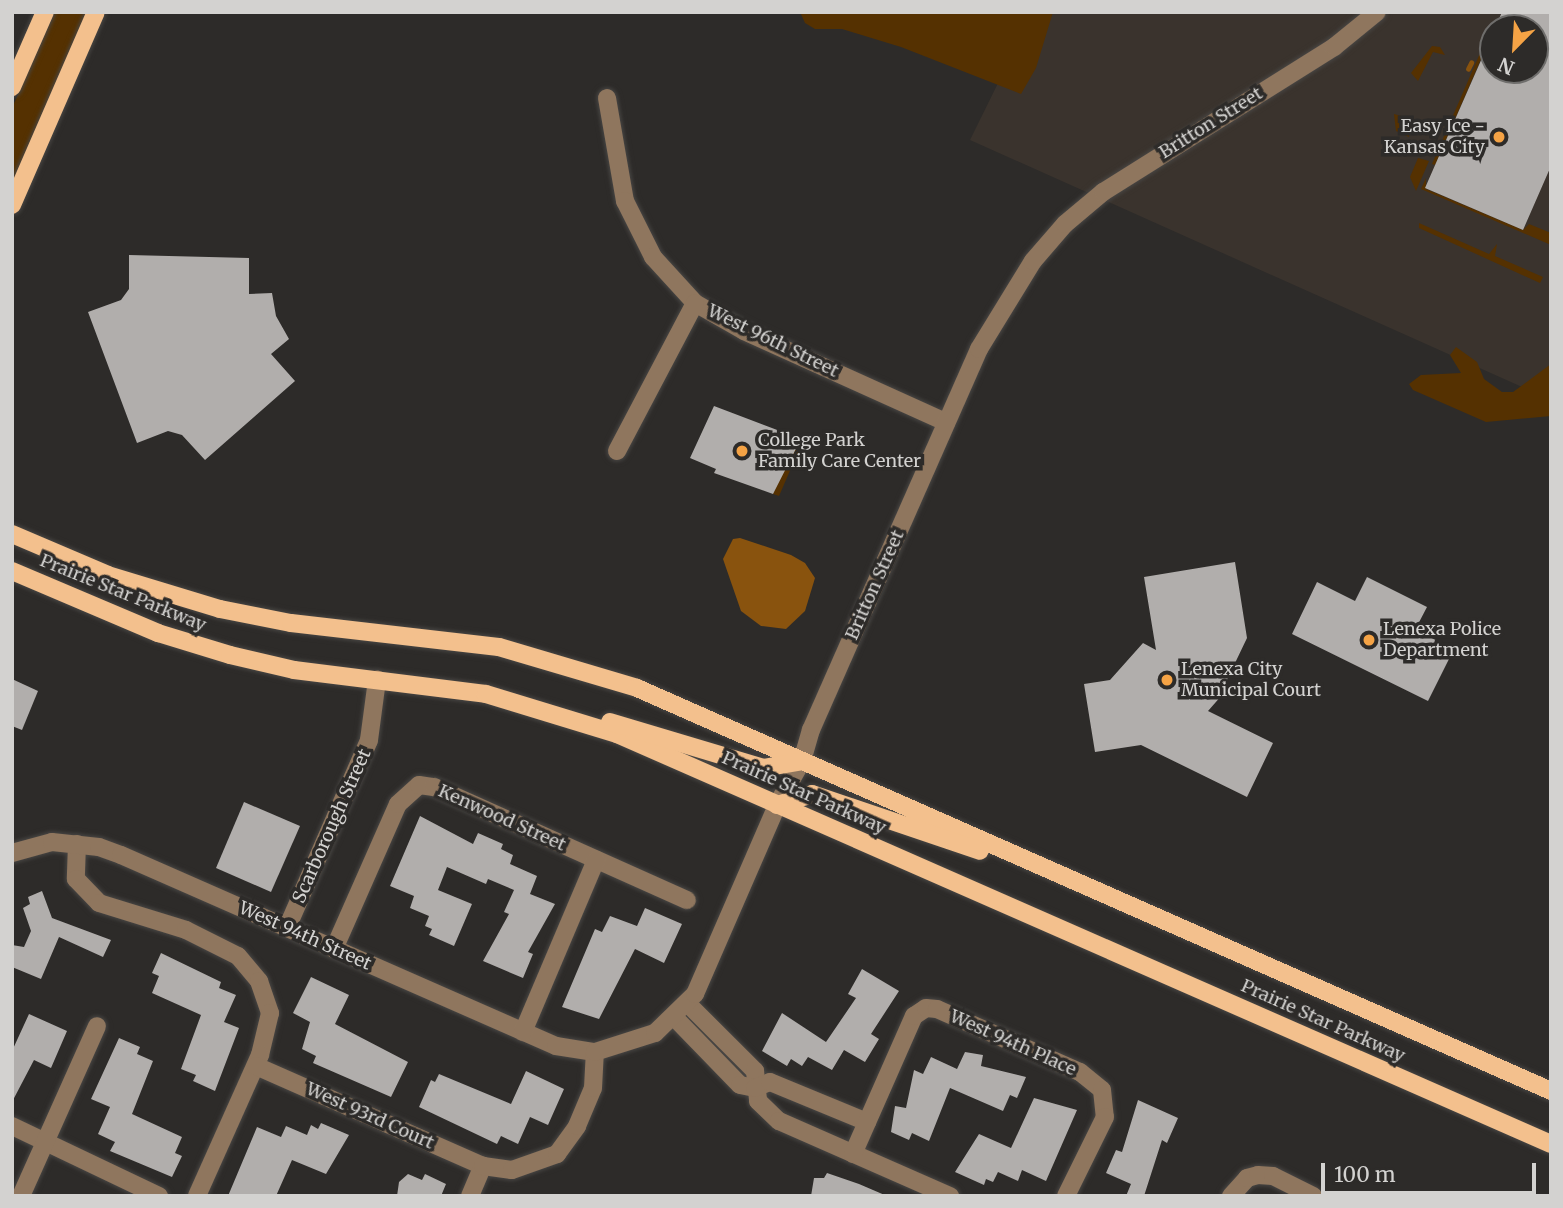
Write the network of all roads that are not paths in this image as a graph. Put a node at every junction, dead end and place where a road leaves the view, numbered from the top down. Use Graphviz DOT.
graph roads {
  1 [pos="45,12"];
  2 [pos="1377,12"];
  3 [pos="95,14"];
  4 [pos="12,87"];
  5 [pos="607,98"];
  6 [pos="12,205"];
  7 [pos="695,303"];
  8 [pos="946,422"];
  9 [pos="617,451"];
  10 [pos="12,534"];
  11 [pos="12,570"];
  12 [pos="377,680"];
  13 [pos="538,708"];
  14 [pos="802,761"];
  15 [pos="777,805"];
  16 [pos="76,844"];
  17 [pos="12,853"];
  18 [pos="596,860"];
  19 [pos="1090,889"];
  20 [pos="687,900"];
  21 [pos="287,928"];
  22 [pos="334,949"];
  23 [pos="688,1004"];
  24 [pos="675,1018"];
  25 [pos="97,1026"];
  26 [pos="523,1032"];
  27 [pos="595,1052"];
  28 [pos="256,1066"];
  29 [pos="755,1088"];
  30 [pos="1551,1091"];
  31 [pos="1440,1096"];
  32 [pos="867,1122"];
  33 [pos="12,1126"];
  34 [pos="1551,1131"];
  35 [pos="1551,1144"];
  36 [pos="44,1145"];
  37 [pos="853,1154"];
  38 [pos="483,1166"];
  39 [pos="1283,1189"];
  40 [pos="21,1196"];
  41 [pos="159,1196"];
  42 [pos="197,1196"];
  43 [pos="470,1196"];
  44 [pos="950,1196"];
  45 [pos="1066,1196"];
  46 [pos="1231,1196"];
  47 [pos="1313,1196"];
  1 -- 4 [label="main road"];
  2 -- 8 [label="street, Britton Street"];
  3 -- 6 [label="main road"];
  5 -- 7 [label="street, West 96th Street"];
  7 -- 8 [label="street, West 96th Street"];
  7 -- 9 [label="street"];
  8 -- 14 [label="street, Britton Street"];
  10 -- 14 [label="main road, Prairie Star Parkway"];
  11 -- 12 [label="main road, Prairie Star Parkway"];
  12 -- 13 [label="main road, Prairie Star Parkway"];
  12 -- 21 [label="street, Scarborough Street"];
  13 -- 14 [label="main road"];
  13 -- 15 [label="main road, Prairie Star Parkway"];
  14 -- 15 [label="street, Britton Street"];
  14 -- 19 [label="main road, Prairie Star Parkway"];
  15 -- 19 [label="main road"];
  15 -- 23 [label="street, Britton Street"];
  15 -- 31 [label="main road, Prairie Star Parkway"];
  16 -- 17 [label="street, West 94th Street"];
  16 -- 21 [label="street, West 94th Street"];
  16 -- 28 [label="street"];
  18 -- 20 [label="street, Kenwood Street"];
  18 -- 22 [label="street, Kenwood Street"];
  18 -- 26 [label="street"];
  19 -- 30 [label="main road, Prairie Star Parkway"];
  21 -- 22 [label="street, West 94th Street"];
  22 -- 26 [label="street, West 94th Street"];
  23 -- 24 [label="street, Britton Street"];
  23 -- 29 [label="street"];
  24 -- 27 [label="street, Britton Street"];
  24 -- 29 [label="street"];
  25 -- 36 [label="street"];
  26 -- 27 [label="street, West 94th Street"];
  27 -- 38 [label="street"];
  28 -- 38 [label="street, West 93rd Court"];
  28 -- 42 [label="street"];
  29 -- 32 [label="street"];
  29 -- 37 [label="street"];
  31 -- 34 [label="main road"];
  31 -- 35 [label="main road, Prairie Star Parkway"];
  32 -- 37 [label="street, West 94th Place"];
  32 -- 45 [label="street, West 94th Place"];
  33 -- 36 [label="street"];
  36 -- 40 [label="street"];
  36 -- 41 [label="street"];
  37 -- 44 [label="street"];
  38 -- 43 [label="street"];
  39 -- 46 [label="street"];
  39 -- 47 [label="street"];
}
